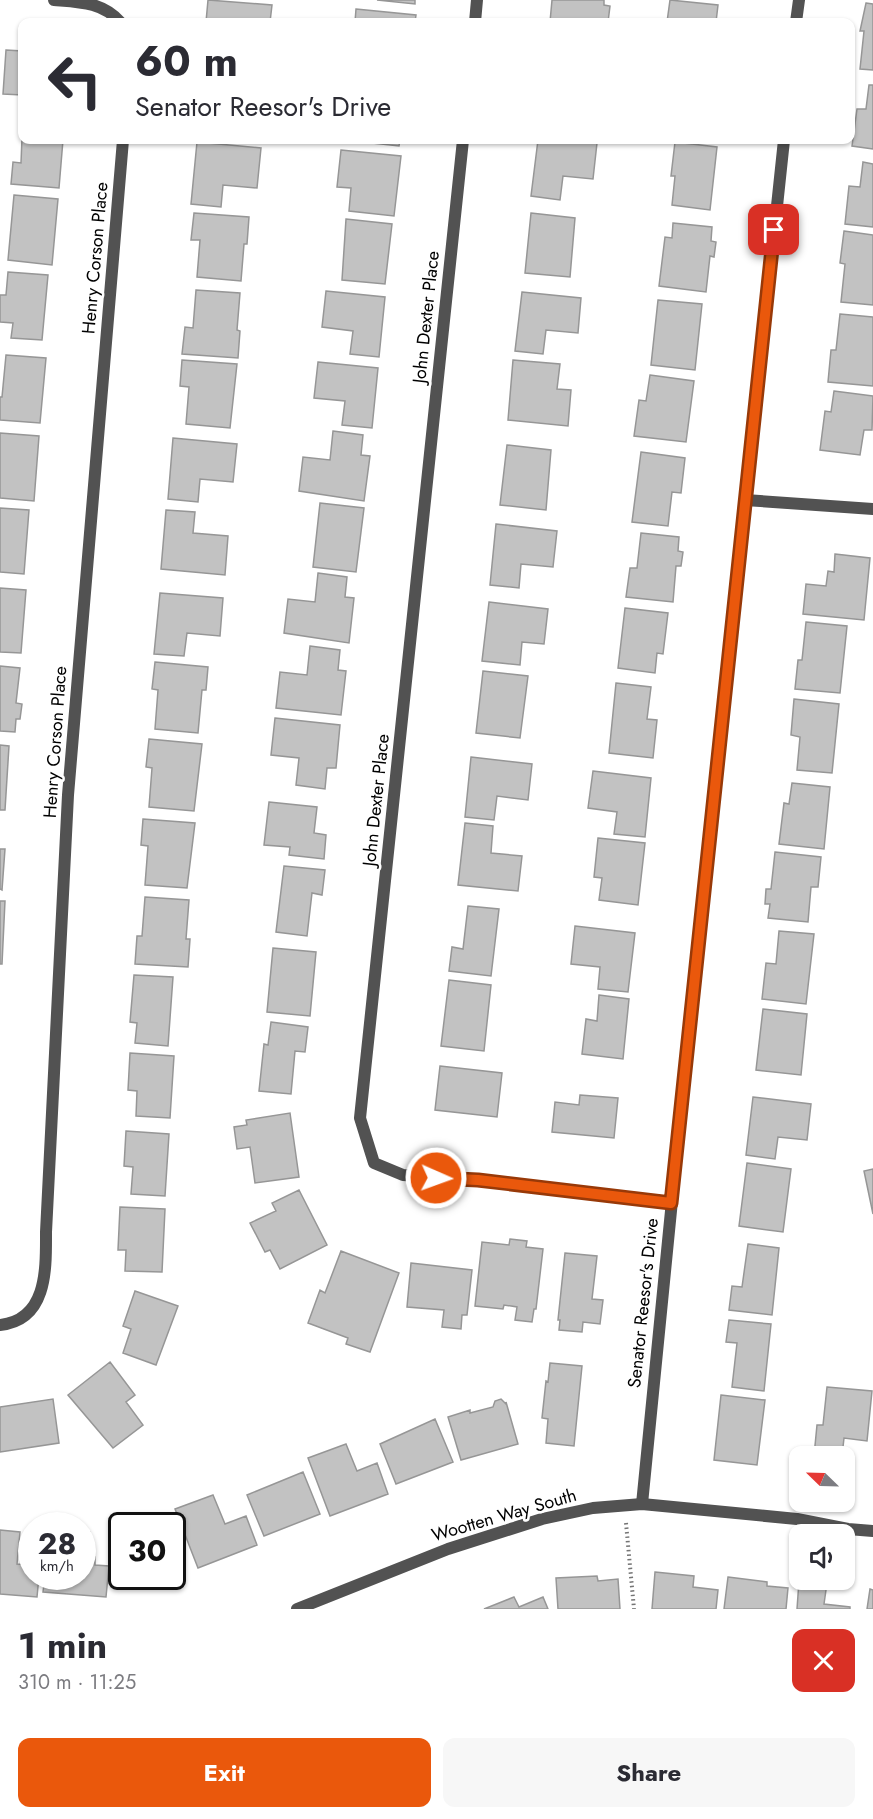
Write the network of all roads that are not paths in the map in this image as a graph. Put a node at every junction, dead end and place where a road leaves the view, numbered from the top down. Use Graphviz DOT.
graph roads {
  1 [pos="54,0"];
  2 [pos="477,0"];
  3 [pos="798,0"];
  4 [pos="117,18"];
  5 [pos="475,18"];
  6 [pos="796,18"];
  7 [pos="123,144"];
  8 [pos="463,144"];
  9 [pos="784,144"];
  10 [pos="745,500"];
  11 [pos="873,509"];
  12 [pos="671,1203"];
  13 [pos="0,1325"];
  14 [pos="642,1504"];
  15 [pos="873,1531"];
  16 [pos="297,1609"];
  1 -- 4 [label="street"];
  2 -- 5 [label="street"];
  3 -- 6 [label="street"];
  7 -- 13 [label="street, Henry Corson Place"];
  8 -- 12 [label="street, John Dexter Place"];
  9 -- 10 [label="street, Senator Reesor's Drive"];
  10 -- 11 [label="street"];
  10 -- 12 [label="street, Senator Reesor's Drive"];
  12 -- 14 [label="street, Senator Reesor's Drive"];
  14 -- 15 [label="street, Wootten Way South"];
  14 -- 16 [label="street, Wootten Way South"];
}
